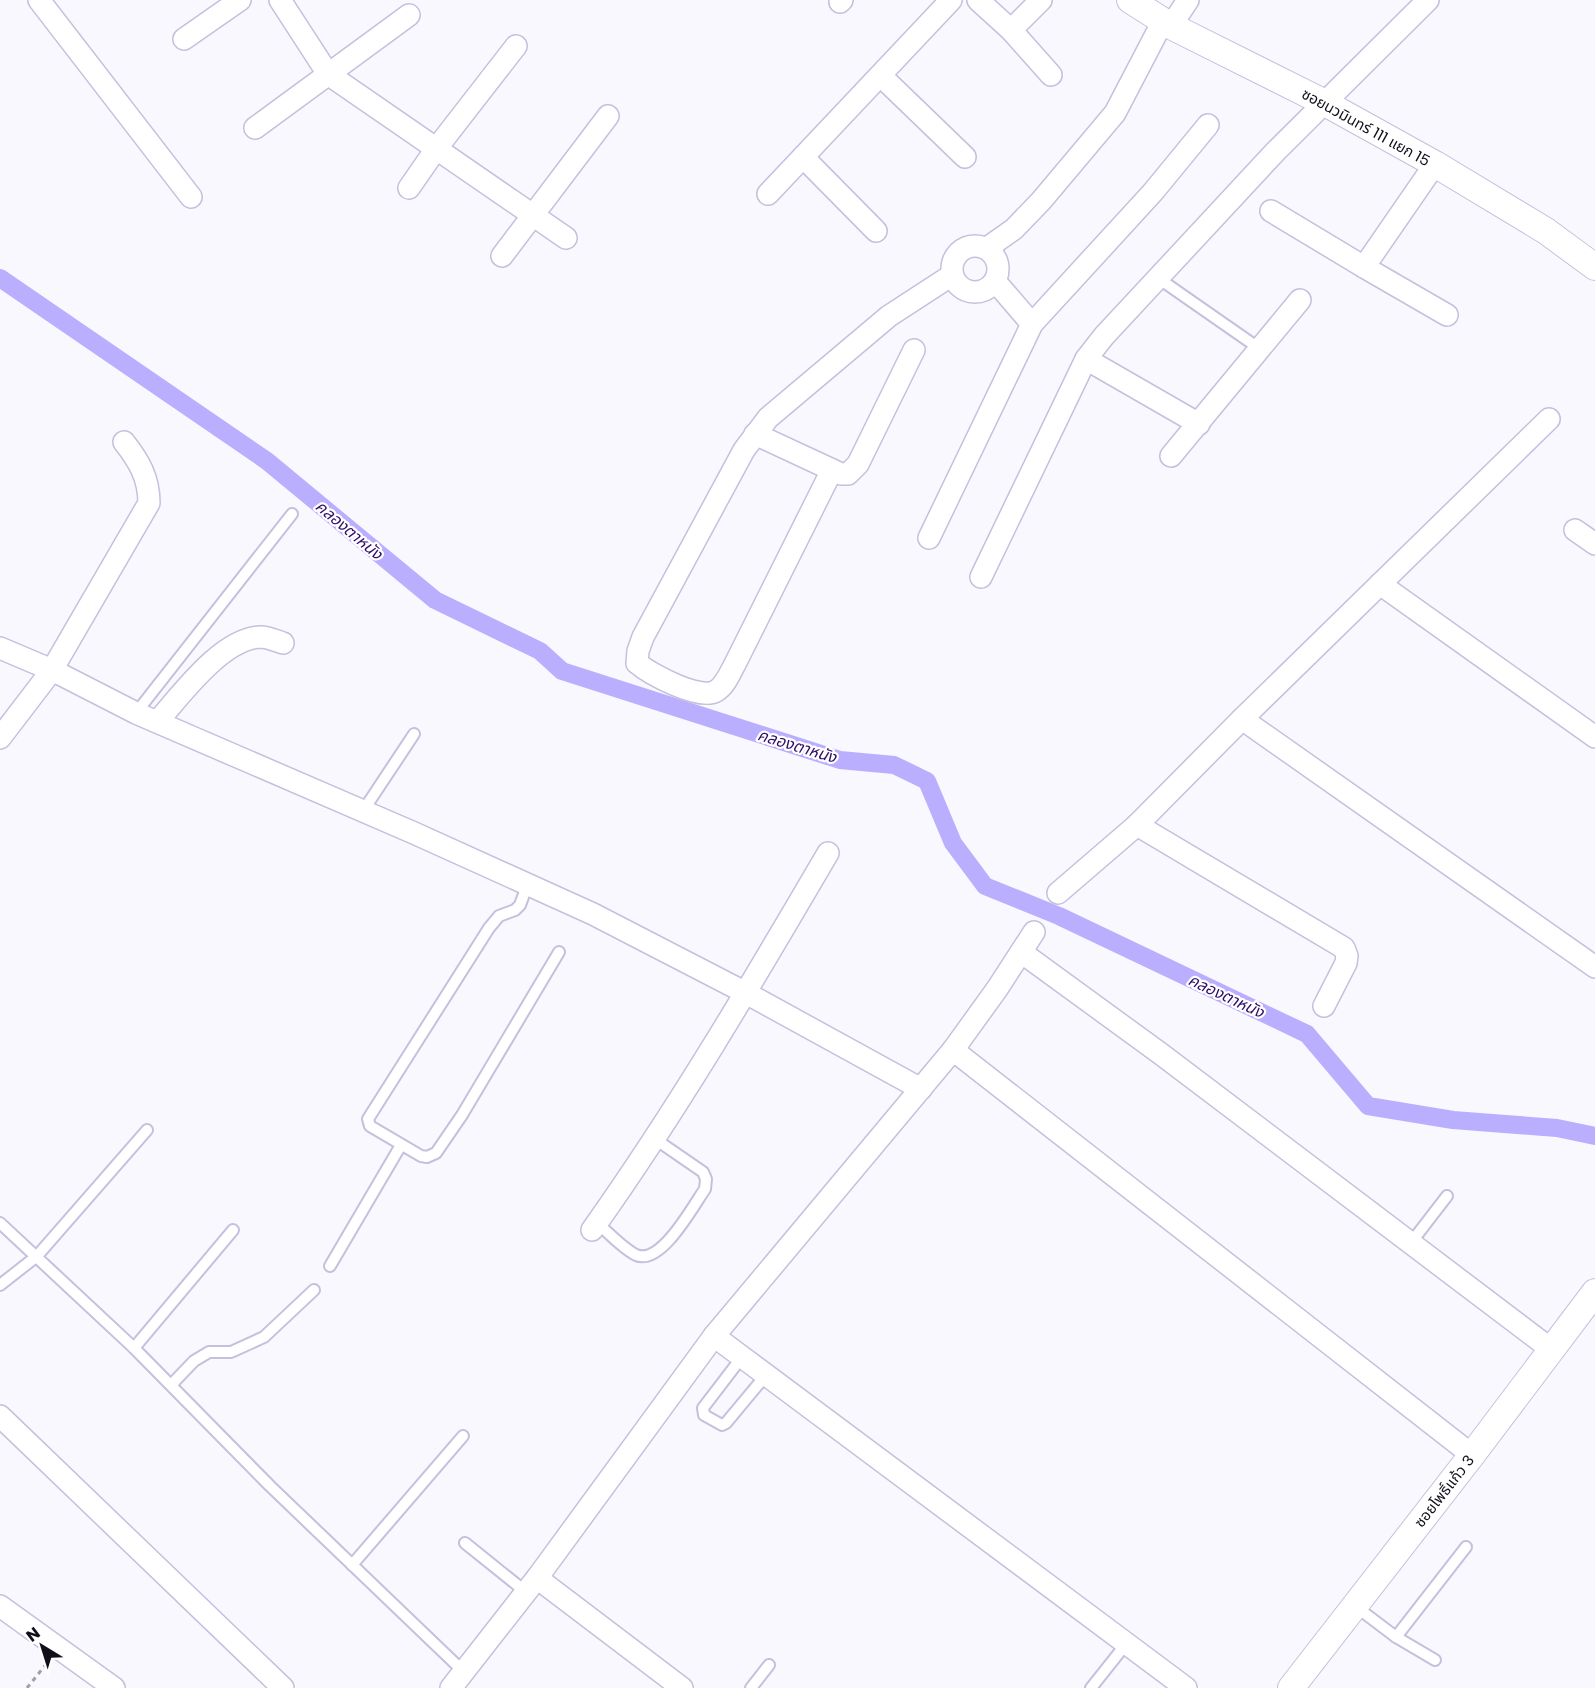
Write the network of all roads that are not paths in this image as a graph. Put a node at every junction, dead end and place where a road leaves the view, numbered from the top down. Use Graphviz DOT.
graph roads {
  1 [pos="39,0"];
  2 [pos="240,0"];
  3 [pos="280,0"];
  4 [pos="951,0"];
  5 [pos="978,0"];
  6 [pos="1041,0"];
  7 [pos="1130,0"];
  8 [pos="1188,0"];
  9 [pos="1428,0"];
  10 [pos="409,15"];
  11 [pos="1167,23"];
  12 [pos="1011,30"];
  13 [pos="184,39"];
  14 [pos="516,46"];
  15 [pos="328,74"];
  16 [pos="1051,75"];
  17 [pos="881,76"];
  18 [pos="1324,103"];
  19 [pos="608,116"];
  20 [pos="1208,125"];
  21 [pos="255,128"];
  22 [pos="436,149"];
  23 [pos="803,157"];
  24 [pos="965,157"];
  25 [pos="1435,164"];
  26 [pos="410,188"];
  27 [pos="768,194"];
  28 [pos="191,197"];
  29 [pos="1271,211"];
  30 [pos="532,215"];
  31 [pos="876,231"];
  32 [pos="566,238"];
  33 [pos="987,249"];
  34 [pos="502,256"];
  35 [pos="1364,267"];
  36 [pos="1595,267"];
  37 [pos="952,275"];
  38 [pos="1158,278"];
  39 [pos="995,281"];
  40 [pos="1300,300"];
  41 [pos="1447,315"];
  42 [pos="1032,324"];
  43 [pos="1260,348"];
  44 [pos="914,350"];
  45 [pos="1086,359"];
  46 [pos="1549,419"];
  47 [pos="1199,424"];
  48 [pos="755,434"];
  49 [pos="124,442"];
  50 [pos="1171,456"];
  51 [pos="832,470"];
  52 [pos="292,514"];
  53 [pos="1575,530"];
  54 [pos="929,538"];
  55 [pos="1595,544"];
  56 [pos="981,578"];
  57 [pos="1380,584"];
  58 [pos="283,643"];
  59 [pos="0,648"];
  60 [pos="52,670"];
  61 [pos="136,712"];
  62 [pos="1242,719"];
  63 [pos="157,722"];
  64 [pos="414,734"];
  65 [pos="1595,737"];
  66 [pos="0,738"];
  67 [pos="363,811"];
  68 [pos="1137,825"];
  69 [pos="828,853"];
  70 [pos="527,886"];
  71 [pos="1058,892"];
  72 [pos="1034,932"];
  73 [pos="559,952"];
  74 [pos="1021,952"];
  75 [pos="1595,967"];
  76 [pos="746,993"];
  77 [pos="1324,1006"];
  78 [pos="953,1050"];
  79 [pos="921,1089"];
  80 [pos="147,1130"];
  81 [pos="655,1139"];
  82 [pos="402,1145"];
  83 [pos="1447,1196"];
  84 [pos="0,1223"];
  85 [pos="594,1227"];
  86 [pos="233,1230"];
  87 [pos="1410,1244"];
  88 [pos="37,1256"];
  89 [pos="330,1266"];
  90 [pos="0,1285"];
  91 [pos="314,1290"];
  92 [pos="1595,1292"];
  93 [pos="714,1336"];
  94 [pos="134,1348"];
  95 [pos="1552,1350"];
  96 [pos="742,1357"];
  97 [pos="766,1376"];
  98 [pos="171,1385"];
  99 [pos="0,1416"];
  100 [pos="463,1437"];
  101 [pos="1472,1455"];
  102 [pos="465,1543"];
  103 [pos="1466,1547"];
  104 [pos="352,1565"];
  105 [pos="532,1585"];
  106 [pos="1355,1605"];
  107 [pos="0,1606"];
  108 [pos="1396,1637"];
  109 [pos="1126,1644"];
  110 [pos="1435,1660"];
  111 [pos="769,1665"];
  112 [pos="458,1680"];
  113 [pos="114,1688"];
  114 [pos="283,1688"];
  115 [pos="682,1688"];
  116 [pos="751,1688"];
  117 [pos="1091,1688"];
  118 [pos="1186,1688"];
  119 [pos="1291,1688"];
  1 -- 28 [label="street"];
  2 -- 13 [label="street"];
  3 -- 15 [label="street"];
  4 -- 17 [label="street"];
  5 -- 12 [label="street"];
  6 -- 12 [label="street"];
  7 -- 11 [label="street, ซอยนวมินทร์ 111 แยก 15"];
  8 -- 11 [label="street"];
  9 -- 18 [label="street"];
  10 -- 15 [label="street"];
  11 -- 18 [label="street, ซอยนวมินทร์ 111 แยก 15"];
  11 -- 33 [label="street"];
  12 -- 16 [label="street"];
  14 -- 22 [label="street"];
  15 -- 21 [label="street"];
  15 -- 22 [label="street"];
  17 -- 23 [label="street"];
  17 -- 24 [label="street"];
  18 -- 25 [label="street, ซอยนวมินทร์ 111 แยก 15"];
  18 -- 38 [label="street"];
  19 -- 30 [label="street"];
  20 -- 42 [label="street"];
  22 -- 26 [label="street"];
  22 -- 30 [label="street"];
  23 -- 27 [label="street"];
  23 -- 31 [label="street"];
  25 -- 35 [label="street"];
  25 -- 36 [label="street, ซอยนวมินทร์ 111 แยก 15"];
  29 -- 35 [label="street"];
  30 -- 32 [label="street"];
  30 -- 34 [label="street"];
  33 -- 37 [label="street"];
  33 -- 39 [label="street"];
  35 -- 41 [label="street"];
  37 -- 39 [label="street"];
  37 -- 48 [label="street"];
  38 -- 43 [label="lane"];
  38 -- 45 [label="street"];
  39 -- 42 [label="street"];
  40 -- 43 [label="street"];
  42 -- 54 [label="street"];
  43 -- 47 [label="street"];
  44 -- 51 [label="street"];
  45 -- 47 [label="street"];
  45 -- 56 [label="street"];
  46 -- 57 [label="street"];
  47 -- 50 [label="street"];
  48 -- 51 [label="street"];
  48 -- 51 [label="street"];
  49 -- 60 [label="street"];
  52 -- 61 [label="lane"];
  53 -- 55 [label="street"];
  57 -- 62 [label="street"];
  57 -- 65 [label="street"];
  58 -- 63 [label="street"];
  59 -- 60 [label="street"];
  60 -- 61 [label="street"];
  60 -- 66 [label="street"];
  61 -- 63 [label="street"];
  62 -- 68 [label="street"];
  62 -- 75 [label="street"];
  63 -- 67 [label="street"];
  64 -- 67 [label="lane"];
  67 -- 70 [label="street"];
  68 -- 71 [label="street"];
  68 -- 77 [label="street"];
  69 -- 76 [label="street"];
  70 -- 76 [label="street"];
  70 -- 82 [label="lane"];
  72 -- 74 [label="street"];
  73 -- 82 [label="lane"];
  74 -- 78 [label="street"];
  74 -- 87 [label="street"];
  76 -- 79 [label="street"];
  76 -- 81 [label="street"];
  78 -- 79 [label="street"];
  78 -- 101 [label="street"];
  79 -- 93 [label="street"];
  80 -- 88 [label="lane"];
  81 -- 85 [label="street"];
  81 -- 85 [label="lane"];
  82 -- 89 [label="lane"];
  83 -- 87 [label="lane"];
  84 -- 88 [label="lane"];
  86 -- 94 [label="lane"];
  87 -- 95 [label="street"];
  88 -- 90 [label="lane"];
  88 -- 94 [label="lane"];
  91 -- 98 [label="lane"];
  92 -- 95 [label="street, ซอยโพธิ์แก้ว 3"];
  93 -- 96 [label="street"];
  93 -- 105 [label="street"];
  94 -- 98 [label="lane"];
  95 -- 101 [label="street, ซอยโพธิ์แก้ว 3"];
  96 -- 97 [label="street"];
  96 -- 97 [label="lane"];
  97 -- 109 [label="street"];
  98 -- 104 [label="lane"];
  99 -- 114 [label="street"];
  100 -- 104 [label="lane"];
  101 -- 106 [label="street, ซอยโพธิ์แก้ว 3"];
  102 -- 105 [label="lane"];
  103 -- 108 [label="lane"];
  104 -- 112 [label="lane"];
  105 -- 112 [label="street"];
  105 -- 115 [label="street"];
  106 -- 108 [label="lane"];
  106 -- 119 [label="street, ซอยโพธิ์แก้ว 3"];
  107 -- 113 [label="street"];
  108 -- 110 [label="lane"];
  109 -- 117 [label="lane"];
  109 -- 118 [label="street"];
  111 -- 116 [label="lane"];
}
